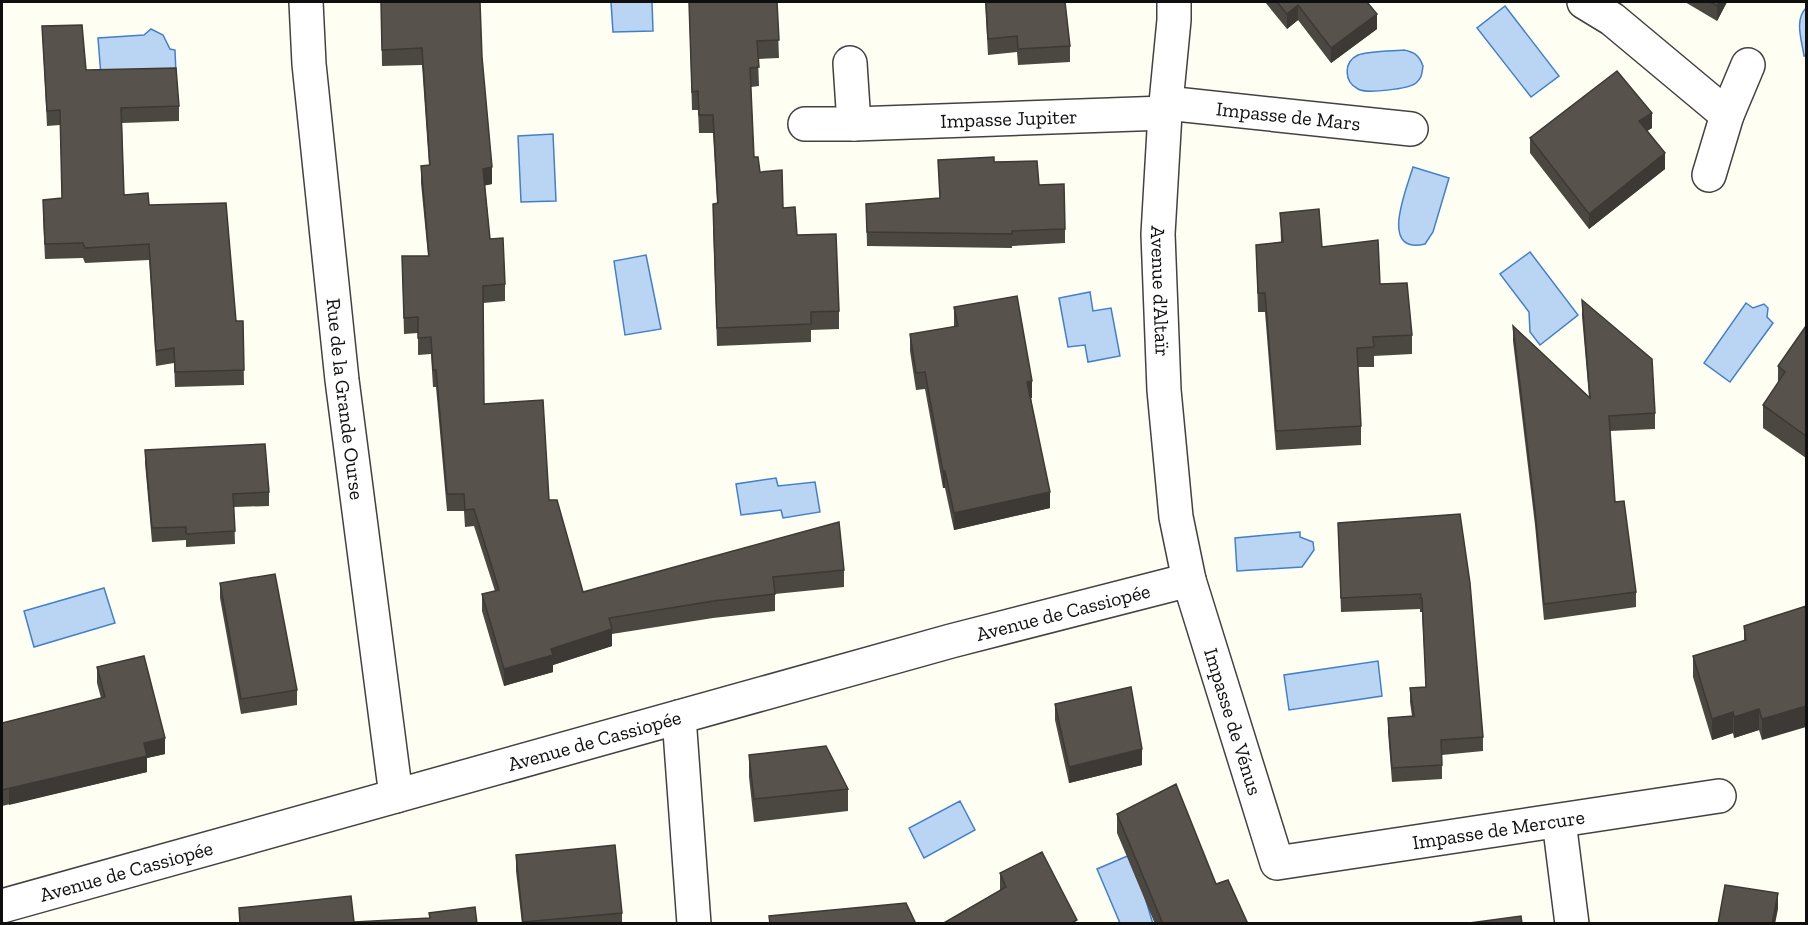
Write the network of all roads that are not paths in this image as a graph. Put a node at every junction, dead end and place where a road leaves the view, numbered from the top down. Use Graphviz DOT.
graph roads {
  1 [pos="306,2"];
  2 [pos="1174,2"];
  3 [pos="1584,2"];
  4 [pos="850,63"];
  5 [pos="1748,65"];
  6 [pos="1165,108"];
  7 [pos="1727,115"];
  8 [pos="805,124"];
  9 [pos="854,124"];
  10 [pos="1411,129"];
  11 [pos="1709,175"];
  12 [pos="1189,580"];
  13 [pos="679,717"];
  14 [pos="396,796"];
  15 [pos="1719,796"];
  16 [pos="1559,821"];
  17 [pos="1277,863"];
  18 [pos="2,906"];
  19 [pos="694,924"];
  20 [pos="1572,924"];
  1 -- 14 [label="street, Rue de la Grande Ourse"];
  2 -- 6 [label="street, Avenue d'Altaïr"];
  3 -- 7 [label="street"];
  4 -- 9 [label="street"];
  5 -- 7 [label="street"];
  6 -- 9 [label="street, Impasse Jupiter"];
  6 -- 10 [label="street, Impasse de Mars"];
  6 -- 12 [label="street, Avenue d'Altaïr"];
  7 -- 11 [label="street"];
  8 -- 9 [label="street, Impasse Jupiter"];
  12 -- 13 [label="street, Avenue de Cassiopée"];
  12 -- 17 [label="street, Impasse de Vénus"];
  13 -- 14 [label="street, Avenue de Cassiopée"];
  13 -- 19 [label="street"];
  14 -- 18 [label="street, Avenue de Cassiopée"];
  15 -- 16 [label="street, Impasse de Mercure"];
  16 -- 17 [label="street, Impasse de Mercure"];
  16 -- 20 [label="street"];
}
